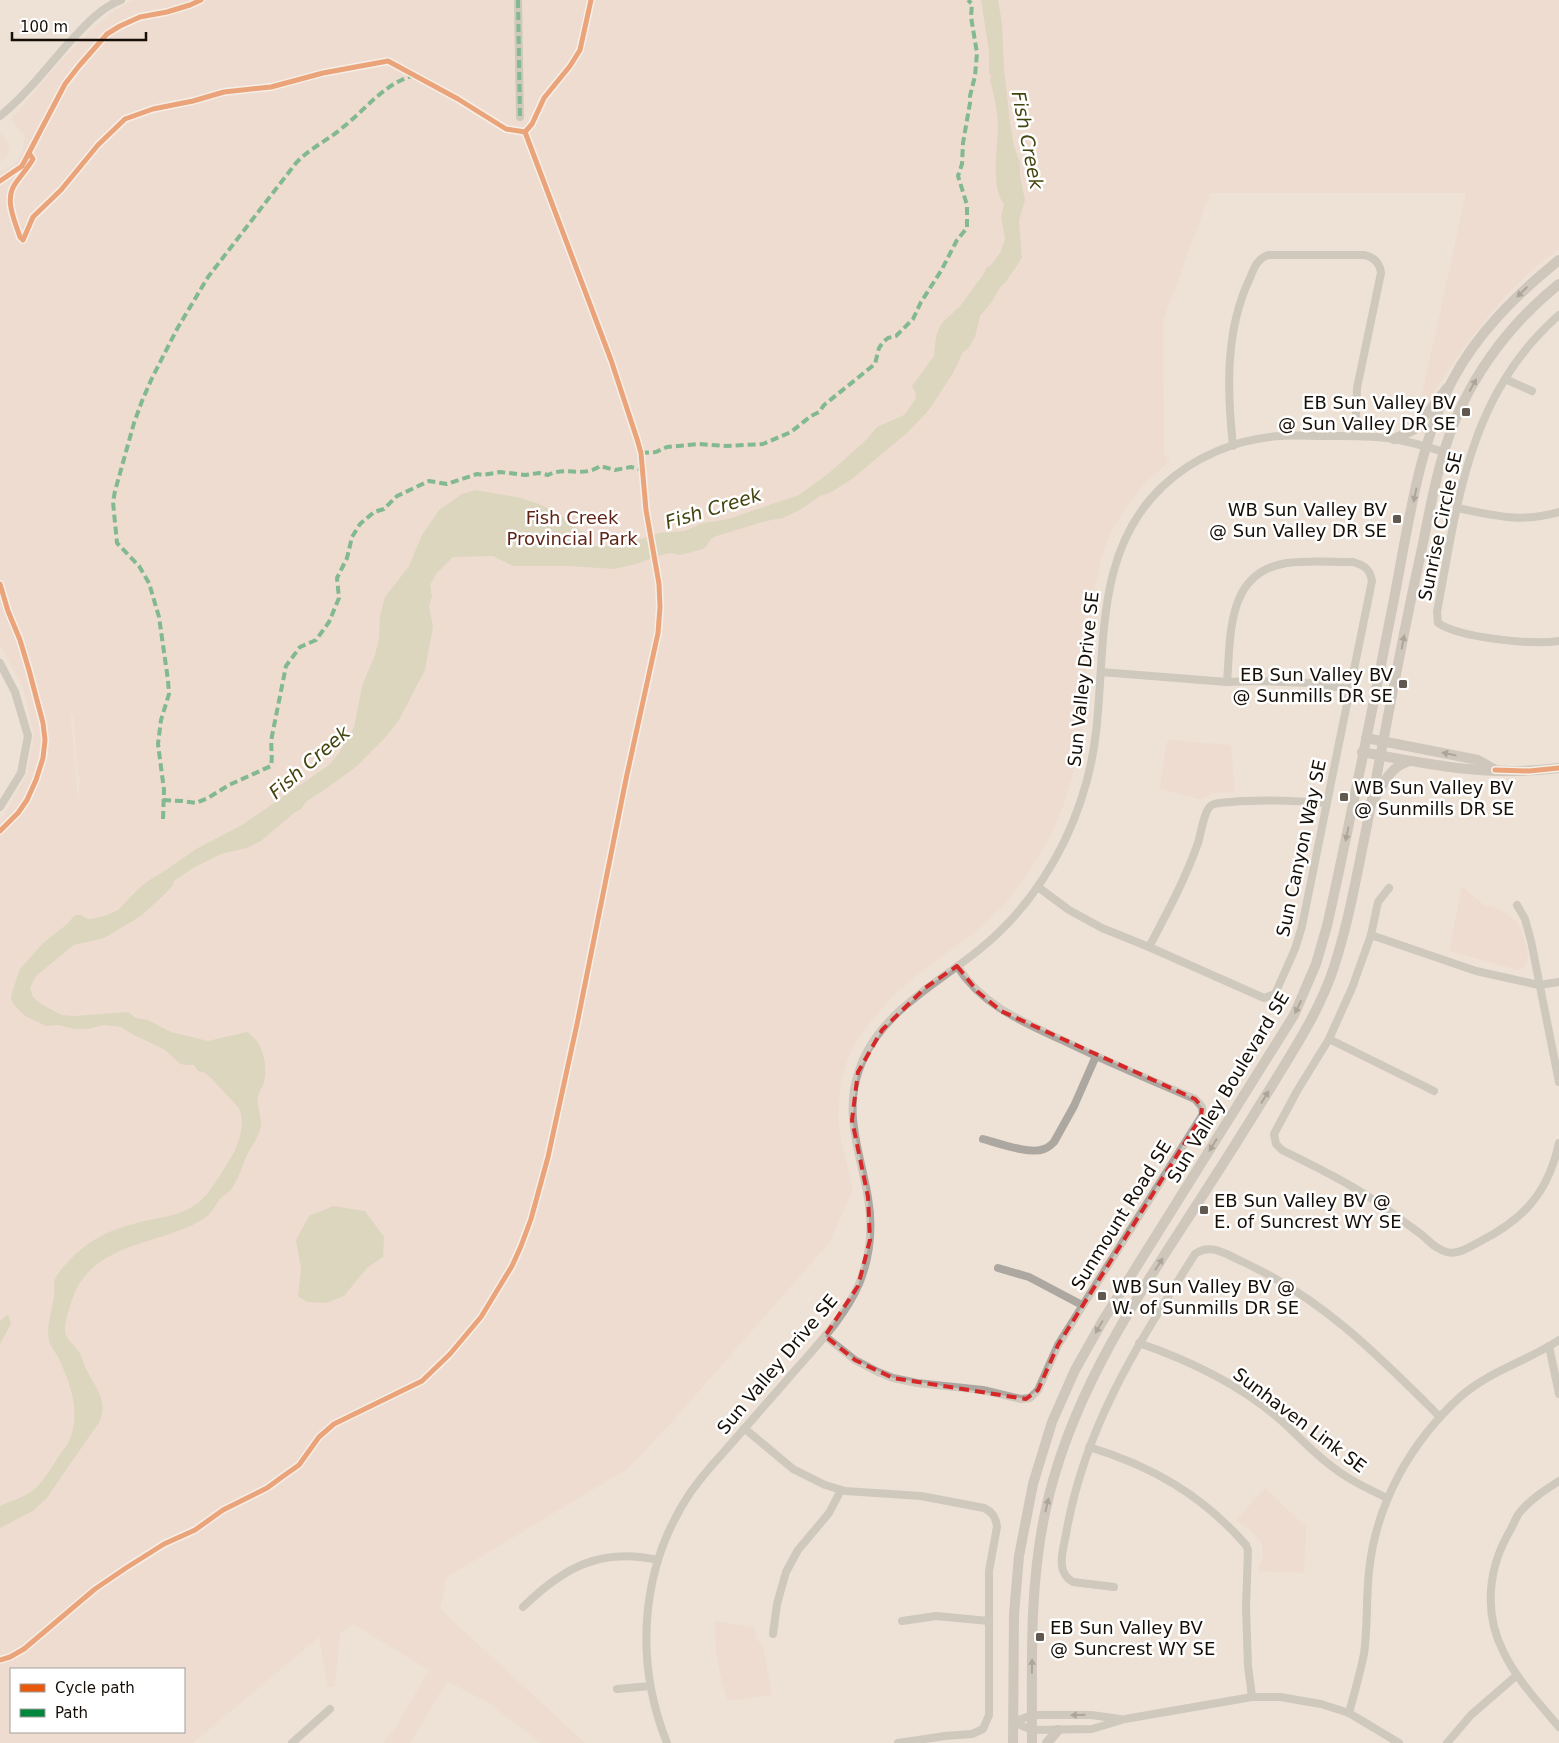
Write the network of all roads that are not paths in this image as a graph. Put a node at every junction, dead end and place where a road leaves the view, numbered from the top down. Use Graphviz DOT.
graph roads {
  1 [pos="121,0"];
  2 [pos="518,0"];
  3 [pos="0,116"];
  4 [pos="520,117"];
  5 [pos="1559,260"];
  6 [pos="1559,284"];
  7 [pos="1559,315"];
  8 [pos="1505,379"];
  9 [pos="1452,382"];
  10 [pos="1532,391"];
  11 [pos="1355,436"];
  12 [pos="1394,439"];
  13 [pos="1233,446"];
  14 [pos="1426,447"];
  15 [pos="1444,452"];
  16 [pos="1457,508"];
  17 [pos="1559,512"];
  18 [pos="1559,641"];
  19 [pos="0,663"];
  20 [pos="1101,672"];
  21 [pos="1227,682"];
  22 [pos="1350,689"];
  23 [pos="1366,738"];
  24 [pos="1383,741"];
  25 [pos="1362,752"];
  26 [pos="1381,755"];
  27 [pos="1411,761"];
  28 [pos="1559,768"];
  29 [pos="1495,770"];
  30 [pos="1327,803"];
  31 [pos="1371,805"];
  32 [pos="0,807"];
  33 [pos="1038,887"];
  34 [pos="1389,888"];
  35 [pos="1517,906"];
  36 [pos="1371,935"];
  37 [pos="1149,947"];
  38 [pos="957,966"];
  39 [pos="1559,982"];
  40 [pos="1539,985"];
  41 [pos="1329,1039"];
  42 [pos="1096,1056"];
  43 [pos="1559,1082"];
  44 [pos="1434,1091"];
  45 [pos="983,1139"];
  46 [pos="1559,1143"];
  47 [pos="998,1268"];
  48 [pos="1082,1305"];
  49 [pos="825,1336"];
  50 [pos="1559,1340"];
  51 [pos="1139,1343"];
  52 [pos="1549,1346"];
  53 [pos="1559,1394"];
  54 [pos="1440,1417"];
  55 [pos="744,1428"];
  56 [pos="1089,1447"];
  57 [pos="1559,1481"];
  58 [pos="841,1490"];
  59 [pos="1387,1498"];
  60 [pos="658,1560"];
  61 [pos="1114,1587"];
  62 [pos="523,1608"];
  63 [pos="902,1621"];
  64 [pos="988,1621"];
  65 [pos="773,1634"];
  66 [pos="1517,1675"];
  67 [pos="650,1686"];
  68 [pos="617,1689"];
  69 [pos="1252,1697"];
  70 [pos="330,1709"];
  71 [pos="1349,1713"];
  72 [pos="1032,1715"];
  73 [pos="1125,1719"];
  74 [pos="1013,1722"];
  75 [pos="1559,1727"];
  76 [pos="1032,1730"];
  77 [pos="1058,1730"];
  78 [pos="292,1743"];
  79 [pos="667,1743"];
  80 [pos="898,1743"];
  81 [pos="1013,1743"];
  82 [pos="1032,1743"];
  83 [pos="1047,1743"];
  84 [pos="1399,1743"];
  85 [pos="1447,1743"];
  1 -- 3 [label="street"];
  2 -- 4 [label="street"];
  5 -- 9 [label="main road, Sun Valley Boulevard SE, one-way"];
  15 -- 6 [label="main road, Sun Valley Boulevard SE, one-way"];
  7 -- 8 [label="street, Sunrise Circle SE"];
  8 -- 10 [label="street"];
  8 -- 16 [label="street, Sunrise Circle SE"];
  9 -- 12 [label="main road"];
  9 -- 14 [label="main road, Sun Valley Boulevard SE"];
  11 -- 12 [label="street, Sun Valley Drive SE"];
  11 -- 13 [label="street, Sun Valley Drive SE"];
  11 -- 13 [label="street"];
  12 -- 14 [label="street, Sun Valley Drive SE"];
  13 -- 20 [label="street, Sun Valley Drive SE"];
  14 -- 15 [label="street, Sun Valley Drive SE"];
  14 -- 23 [label="main road, Sun Valley Boulevard SE, one-way"];
  24 -- 15 [label="main road, Sun Valley Boulevard SE, one-way"];
  16 -- 17 [label="street"];
  16 -- 18 [label="street, Sunrise Circle SE"];
  19 -- 32 [label="street"];
  20 -- 21 [label="street"];
  20 -- 33 [label="street, Sun Valley Drive SE"];
  21 -- 22 [label="street"];
  21 -- 22 [label="street, Sun Canyon Way SE"];
  22 -- 30 [label="street, Sun Canyon Way SE"];
  23 -- 24 [label="main road"];
  23 -- 25 [label="main road, Sun Valley Boulevard SE"];
  24 -- 26 [label="main road, Sun Valley Boulevard SE"];
  29 -- 24 [label="main road, one-way"];
  25 -- 26 [label="main road"];
  25 -- 74 [label="main road, Sun Valley Boulevard SE, one-way"];
  26 -- 27 [label="main road"];
  26 -- 31 [label="main road, Sun Valley Boulevard SE"];
  27 -- 29 [label="main road"];
  27 -- 31 [label="main road"];
  28 -- 29 [label="main road"];
  30 -- 37 [label="street"];
  30 -- 37 [label="street, Sun Canyon Way SE"];
  72 -- 31 [label="main road, Sun Valley Boulevard SE, one-way"];
  33 -- 37 [label="street, Sun Canyon Way SE"];
  33 -- 38 [label="street, Sun Valley Drive SE"];
  34 -- 36 [label="street"];
  35 -- 40 [label="street"];
  36 -- 40 [label="street"];
  36 -- 41 [label="street"];
  38 -- 42 [label="street, Sunmount Road SE"];
  38 -- 49 [label="street, Sun Valley Drive SE"];
  39 -- 40 [label="street"];
  40 -- 43 [label="street"];
  41 -- 44 [label="street"];
  41 -- 46 [label="street"];
  42 -- 45 [label="street"];
  42 -- 48 [label="street, Sunmount Road SE"];
  47 -- 48 [label="street"];
  48 -- 49 [label="street, Sunmount Road SE"];
  49 -- 55 [label="street, Sun Valley Drive SE"];
  50 -- 52 [label="street"];
  51 -- 54 [label="street"];
  51 -- 56 [label="street"];
  51 -- 59 [label="street, Sunhaven Link SE"];
  52 -- 53 [label="street"];
  52 -- 54 [label="street"];
  54 -- 59 [label="street"];
  55 -- 58 [label="street"];
  55 -- 60 [label="street, Sun Valley Drive SE"];
  56 -- 61 [label="street"];
  56 -- 69 [label="street"];
  57 -- 66 [label="street"];
  58 -- 64 [label="street"];
  58 -- 65 [label="street"];
  59 -- 71 [label="street"];
  60 -- 62 [label="street"];
  60 -- 67 [label="street, Sun Valley Drive SE"];
  63 -- 64 [label="street"];
  64 -- 80 [label="street"];
  66 -- 75 [label="street"];
  66 -- 85 [label="street"];
  67 -- 68 [label="street"];
  67 -- 79 [label="street, Sun Valley Drive SE"];
  69 -- 71 [label="street"];
  69 -- 73 [label="street"];
  70 -- 78 [label="street"];
  71 -- 84 [label="street"];
  73 -- 72 [label="street, one-way"];
  72 -- 74 [label="street"];
  72 -- 76 [label="main road, Sun Valley Boulevard SE"];
  73 -- 77 [label="street"];
  74 -- 76 [label="street"];
  74 -- 81 [label="main road, Sun Valley Boulevard SE"];
  76 -- 77 [label="street"];
  76 -- 82 [label="main road, Sun Valley Boulevard SE"];
  77 -- 83 [label="main road"];
}
